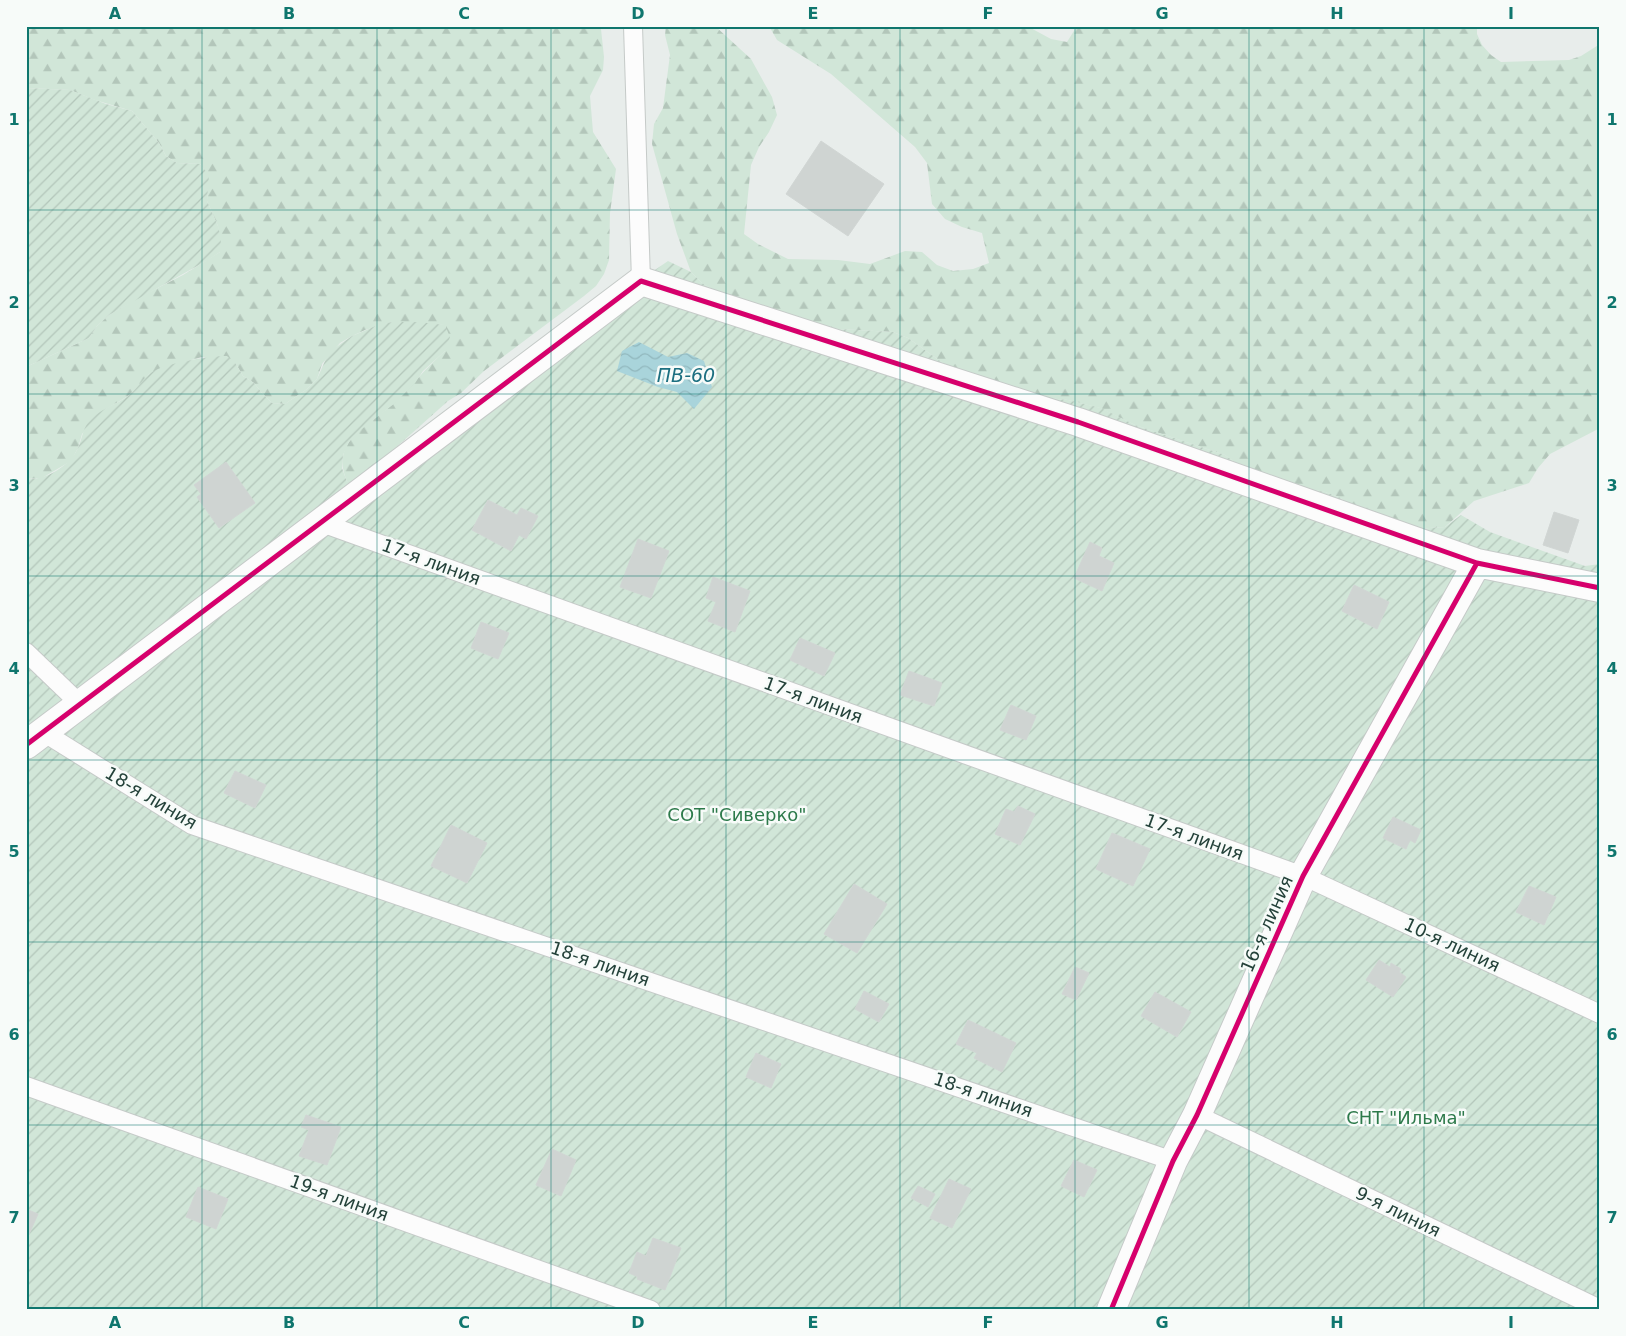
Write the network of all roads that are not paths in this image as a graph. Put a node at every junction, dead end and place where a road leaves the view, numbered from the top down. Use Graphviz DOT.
graph roads {
  1 [pos="633,26"];
  2 [pos="641,281"];
  3 [pos="322,523"];
  4 [pos="1477,563"];
  5 [pos="1600,588"];
  6 [pos="26,652"];
  7 [pos="80,704"];
  8 [pos="35,739"];
  9 [pos="1303,876"];
  10 [pos="1600,1014"];
  11 [pos="26,1086"];
  12 [pos="1197,1115"];
  13 [pos="1173,1161"];
  14 [pos="1600,1309"];
  15 [pos="651,1310"];
  16 [pos="1111,1310"];
  1 -- 2 [label="lane"];
  2 -- 3 [label="street"];
  2 -- 4 [label="street"];
  3 -- 7 [label="street"];
  3 -- 9 [label="lane, 17-я линия"];
  4 -- 5 [label="street"];
  4 -- 9 [label="street, 16-я линия"];
  6 -- 7 [label="lane"];
  7 -- 8 [label="street"];
  8 -- 13 [label="lane, 18-я линия"];
  9 -- 10 [label="lane, 10-я линия"];
  9 -- 12 [label="street, 16-я линия"];
  11 -- 15 [label="lane, 19-я линия"];
  12 -- 13 [label="street, 16-я линия"];
  12 -- 14 [label="lane, 9-я линия"];
  13 -- 16 [label="street, 16-я линия"];
}
